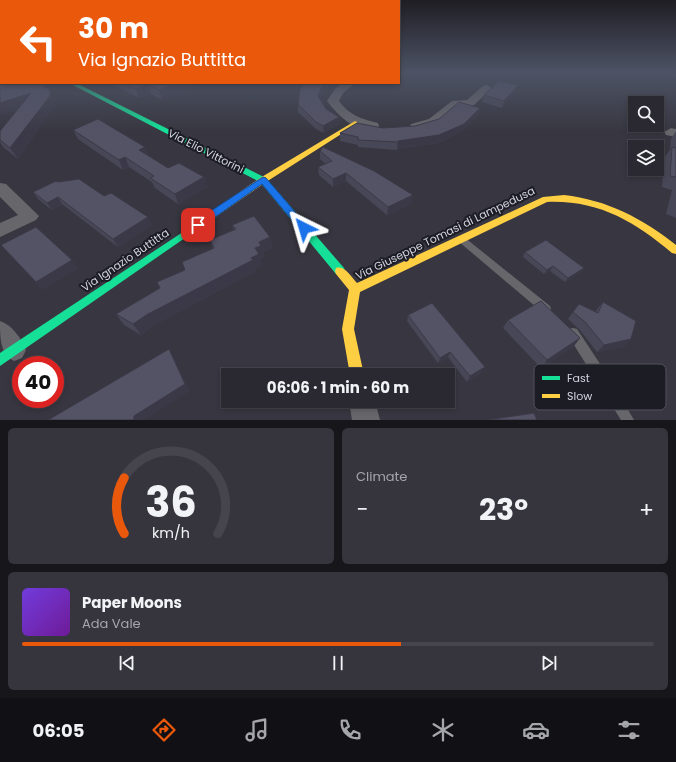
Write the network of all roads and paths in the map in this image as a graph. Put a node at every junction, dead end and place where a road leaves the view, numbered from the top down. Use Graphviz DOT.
graph roads {
  1 [pos="89,92"];
  2 [pos="339,92"];
  3 [pos="483,92"];
  4 [pos="356,123"];
  5 [pos="385,128"];
  6 [pos="406,129"];
  7 [pos="263,180"];
  8 [pos="0,188"];
  9 [pos="0,231"];
  10 [pos="460,238"];
  11 [pos="676,250"];
  12 [pos="355,289"];
  13 [pos="552,315"];
  14 [pos="564,325"];
  15 [pos="0,331"];
  16 [pos="7,355"];
  17 [pos="593,364"];
  18 [pos="356,368"];
  19 [pos="363,408"];
  20 [pos="622,410"];
  21 [pos="366,420"];
  22 [pos="628,420"];
  1 -- 7 [label="street, Via Elio Vittorini"];
  2 -- 4 [label="street"];
  3 -- 6 [label="street"];
  4 -- 5 [label="street"];
  4 -- 7 [label="street, Via Ignazio Buttitta"];
  7 -- 12 [label="street, Via Elio Vittorini"];
  7 -- 16 [label="street, Via Ignazio Buttitta"];
  8 -- 9 [label="street"];
  10 -- 11 [label="street, Via Giuseppe Tomasi di Lampedusa"];
  10 -- 12 [label="street, Via Giuseppe Tomasi di Lampedusa"];
  10 -- 13 [label="lane"];
  12 -- 18 [label="street"];
  14 -- 17 [label="lane"];
  15 -- 16 [label="street"];
  19 -- 21 [label="street"];
  20 -- 22 [label="lane"];
}
